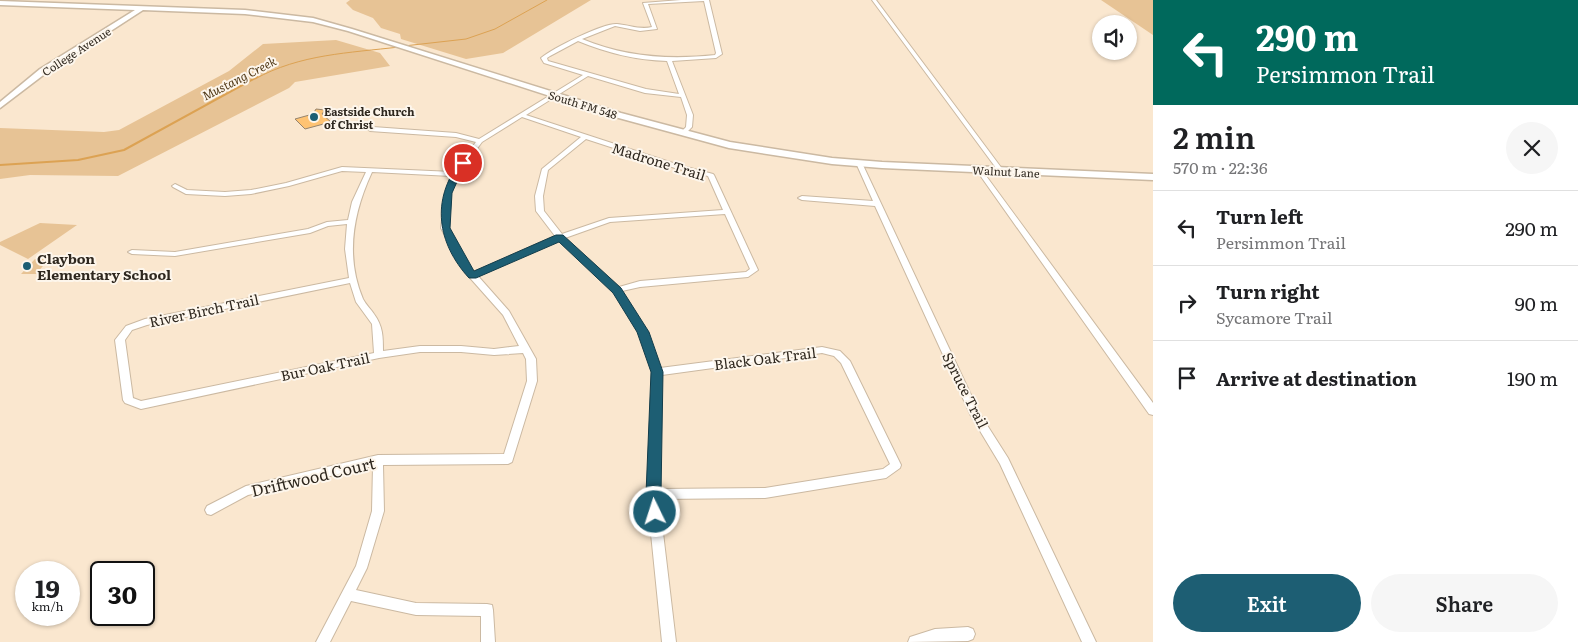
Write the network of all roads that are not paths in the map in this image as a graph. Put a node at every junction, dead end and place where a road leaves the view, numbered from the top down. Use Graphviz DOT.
graph roads {
  1 [pos="155,0"];
  2 [pos="706,0"];
  3 [pos="874,0"];
  4 [pos="0,2"];
  5 [pos="143,5"];
  6 [pos="579,40"];
  7 [pos="669,59"];
  8 [pos="586,73"];
  9 [pos="554,95"];
  10 [pos="684,96"];
  11 [pos="0,97"];
  12 [pos="0,106"];
  13 [pos="521,115"];
  14 [pos="369,124"];
  15 [pos="683,133"];
  16 [pos="584,138"];
  17 [pos="480,141"];
  18 [pos="859,163"];
  19 [pos="370,170"];
  20 [pos="979,170"];
  21 [pos="1001,171"];
  22 [pos="455,174"];
  23 [pos="1153,177"];
  24 [pos="175,186"];
  25 [pos="802,198"];
  26 [pos="878,204"];
  27 [pos="728,212"];
  28 [pos="349,222"];
  29 [pos="560,237"];
  30 [pos="132,252"];
  31 [pos="472,276"];
  32 [pos="353,280"];
  33 [pos="617,290"];
  34 [pos="525,349"];
  35 [pos="379,355"];
  36 [pos="657,372"];
  37 [pos="128,400"];
  38 [pos="1153,411"];
  39 [pos="508,458"];
  40 [pos="378,460"];
  41 [pos="654,494"];
  42 [pos="211,510"];
  43 [pos="347,594"];
  44 [pos="968,634"];
  45 [pos="323,642"];
  46 [pos="488,642"];
  47 [pos="669,642"];
  48 [pos="915,642"];
  49 [pos="1089,642"];
  1 -- 5 [label="main road, College Avenue"];
  2 -- 6 [label="street"];
  2 -- 7 [label="street"];
  3 -- 21 [label="street"];
  4 -- 5 [label="main road, South FM 548"];
  5 -- 9 [label="main road, South FM 548"];
  5 -- 11 [label="main road, College Avenue"];
  5 -- 12 [label="main road, College Avenue"];
  6 -- 7 [label="street"];
  6 -- 8 [label="street"];
  7 -- 10 [label="street"];
  8 -- 9 [label="street"];
  8 -- 10 [label="street"];
  9 -- 13 [label="street"];
  9 -- 15 [label="main road, South FM 548"];
  10 -- 15 [label="street"];
  13 -- 16 [label="street, Madrone Trail"];
  13 -- 17 [label="street"];
  14 -- 17 [label="street"];
  15 -- 18 [label="main road, South FM 548"];
  16 -- 27 [label="street, Madrone Trail"];
  16 -- 29 [label="street"];
  17 -- 22 [label="street"];
  18 -- 20 [label="main road, Walnut Lane"];
  18 -- 26 [label="street, Spruce Trail"];
  19 -- 22 [label="street"];
  19 -- 24 [label="street"];
  19 -- 28 [label="street"];
  20 -- 21 [label="main road, Walnut Lane"];
  20 -- 38 [label="street"];
  21 -- 23 [label="main road, Walnut Lane"];
  22 -- 31 [label="street"];
  25 -- 26 [label="street"];
  26 -- 49 [label="street, Spruce Trail"];
  27 -- 29 [label="street"];
  27 -- 33 [label="street, Madrone Trail"];
  28 -- 30 [label="street"];
  28 -- 32 [label="street"];
  29 -- 31 [label="street"];
  29 -- 33 [label="street"];
  31 -- 34 [label="street"];
  32 -- 35 [label="street"];
  32 -- 37 [label="street, River Birch Trail"];
  33 -- 36 [label="street"];
  34 -- 35 [label="street, Bur Oak Trail"];
  34 -- 39 [label="street"];
  35 -- 37 [label="street, Bur Oak Trail"];
  36 -- 41 [label="street"];
  36 -- 41 [label="street, Black Oak Trail"];
  39 -- 40 [label="street, Driftwood Court"];
  40 -- 42 [label="street, Driftwood Court"];
  40 -- 43 [label="street"];
  41 -- 47 [label="street"];
  43 -- 45 [label="street"];
  43 -- 46 [label="street"];
  44 -- 48 [label="street"];
}
